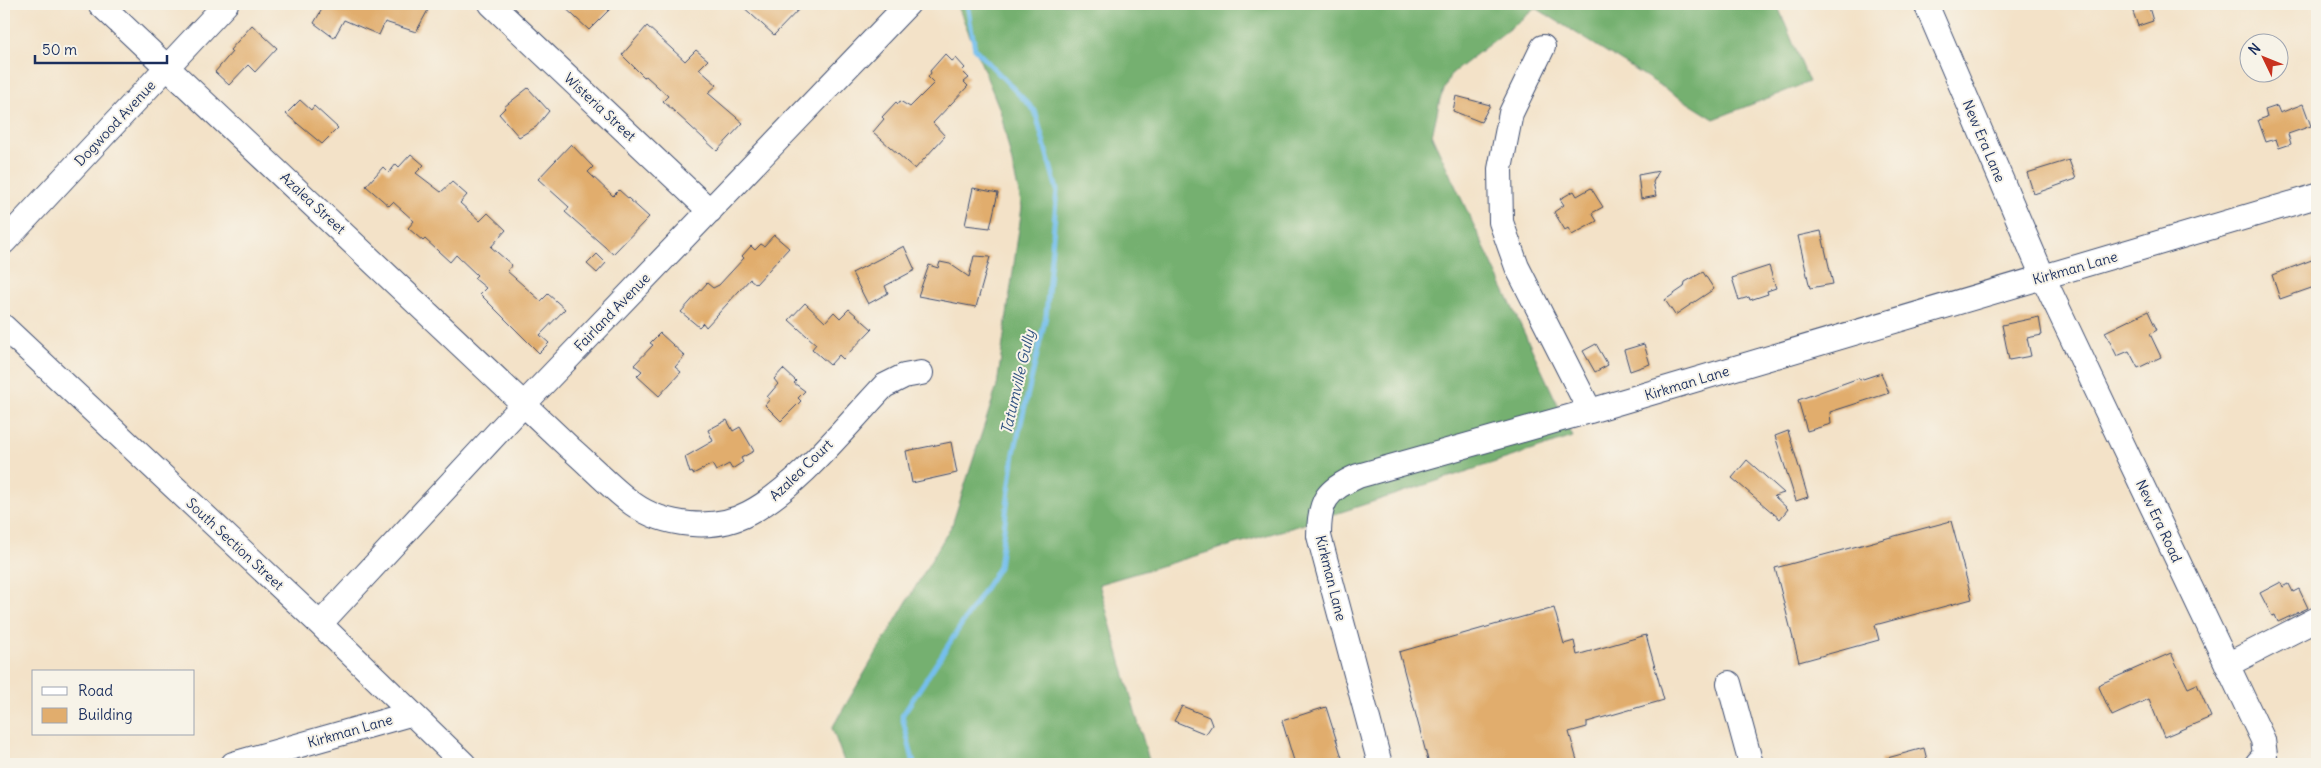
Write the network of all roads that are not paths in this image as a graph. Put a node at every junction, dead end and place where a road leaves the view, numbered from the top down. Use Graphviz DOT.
graph roads {
  1 [pos="100,4"];
  2 [pos="226,4"];
  3 [pos="491,4"];
  4 [pos="908,4"];
  5 [pos="1926,4"];
  6 [pos="1543,46"];
  7 [pos="168,66"];
  8 [pos="2317,196"];
  9 [pos="710,211"];
  10 [pos="4,242"];
  11 [pos="2043,277"];
  12 [pos="4,327"];
  13 [pos="922,374"];
  14 [pos="524,404"];
  15 [pos="1590,411"];
  16 [pos="2317,620"];
  17 [pos="320,624"];
  18 [pos="2227,665"];
  19 [pos="1729,683"];
  20 [pos="410,714"];
  21 [pos="233,764"];
  22 [pos="464,764"];
  23 [pos="1380,764"];
  24 [pos="1751,764"];
  25 [pos="2257,764"];
  1 -- 7 [label="street, Azalea Street"];
  2 -- 7 [label="street, Dogwood Avenue"];
  3 -- 9 [label="street, Wisteria Street"];
  4 -- 9 [label="street, Fairland Avenue"];
  5 -- 11 [label="street, New Era Lane"];
  6 -- 15 [label="street"];
  7 -- 10 [label="street, Dogwood Avenue"];
  7 -- 14 [label="street, Azalea Street"];
  8 -- 11 [label="street, Kirkman Lane"];
  9 -- 14 [label="street, Fairland Avenue"];
  11 -- 15 [label="street, Kirkman Lane"];
  11 -- 18 [label="street, New Era Road"];
  12 -- 17 [label="street, South Section Street"];
  13 -- 14 [label="street, Azalea Court"];
  14 -- 17 [label="street, Fairland Avenue"];
  15 -- 23 [label="street, Kirkman Lane"];
  16 -- 18 [label="street"];
  17 -- 20 [label="street, South Section Street"];
  18 -- 25 [label="street, New Era Road"];
  19 -- 24 [label="street"];
  20 -- 21 [label="street, Kirkman Lane"];
  20 -- 22 [label="street, South Section Street"];
}
